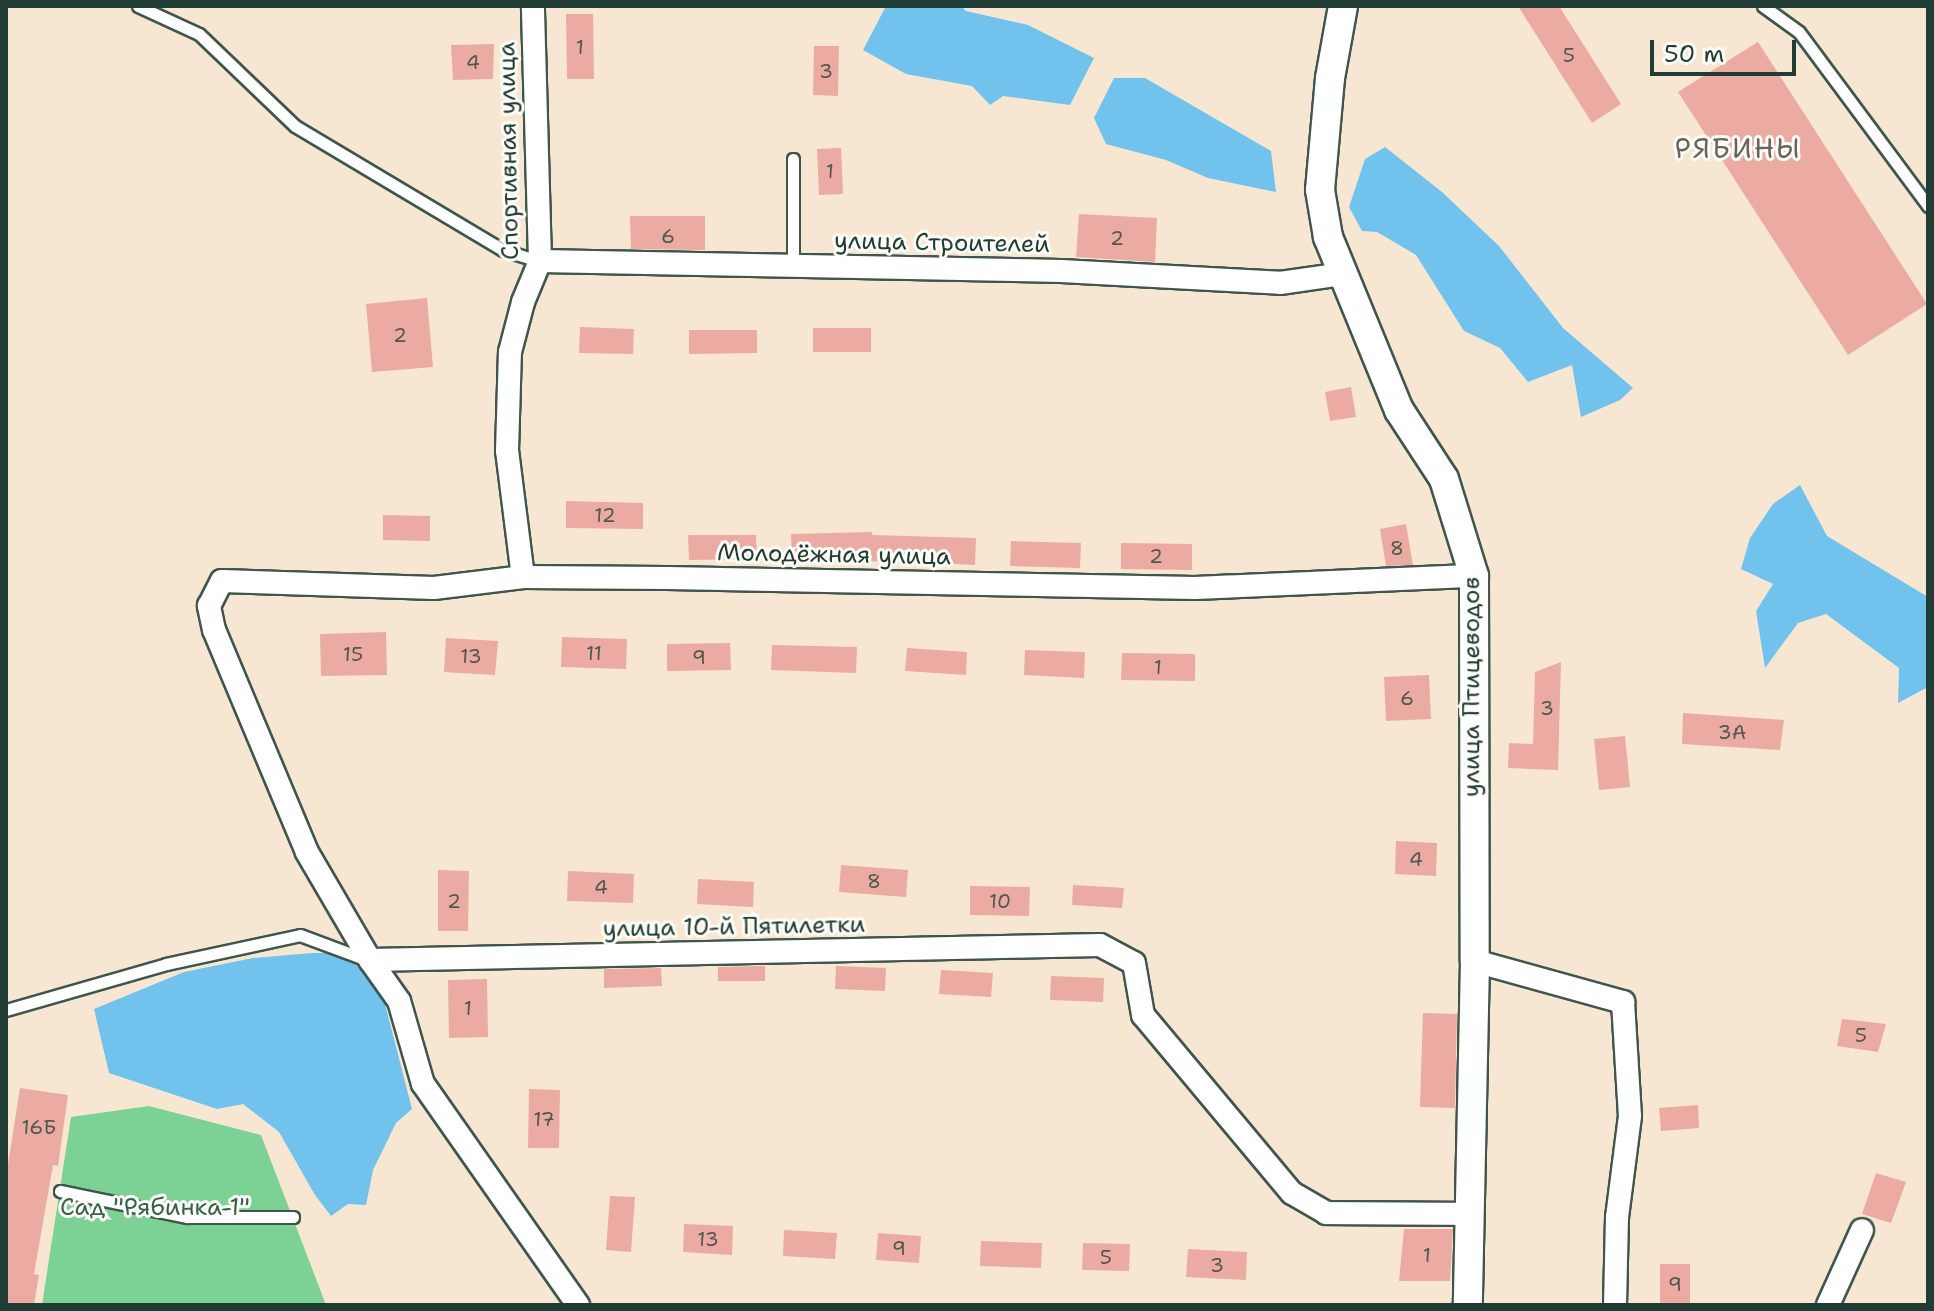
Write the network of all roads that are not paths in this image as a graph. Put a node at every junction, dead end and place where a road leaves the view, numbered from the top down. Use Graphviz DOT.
graph roads {
  1 [pos="138,6"];
  2 [pos="533,6"];
  3 [pos="1343,6"];
  4 [pos="1763,6"];
  5 [pos="793,159"];
  6 [pos="1928,206"];
  7 [pos="540,261"];
  8 [pos="793,266"];
  9 [pos="1343,274"];
  10 [pos="1474,576"];
  11 [pos="523,577"];
  12 [pos="370,960"];
  13 [pos="1475,961"];
  14 [pos="6,1010"];
  15 [pos="60,1191"];
  16 [pos="1472,1214"];
  17 [pos="293,1217"];
  18 [pos="1862,1230"];
  19 [pos="578,1305"];
  20 [pos="1468,1305"];
  21 [pos="1615,1305"];
  22 [pos="1828,1305"];
  1 -- 7 [label="lane"];
  2 -- 7 [label="street, Спортивная улица"];
  3 -- 9 [label="street, улица Птицеводов"];
  4 -- 6 [label="lane"];
  5 -- 8 [label="lane"];
  7 -- 8 [label="street, улица Строителей"];
  7 -- 11 [label="street, Спортивная улица"];
  8 -- 9 [label="street, улица Строителей"];
  9 -- 10 [label="street, улица Птицеводов"];
  10 -- 11 [label="street, Молодёжная улица"];
  10 -- 13 [label="street, улица Птицеводов"];
  11 -- 12 [label="street, Молодёжная улица"];
  12 -- 14 [label="lane"];
  12 -- 16 [label="street, улица 10-й Пятилетки"];
  12 -- 19 [label="street"];
  13 -- 16 [label="street, улица Птицеводов"];
  13 -- 21 [label="street"];
  15 -- 17 [label="lane"];
  16 -- 20 [label="street, улица Птицеводов"];
  18 -- 22 [label="street"];
}
